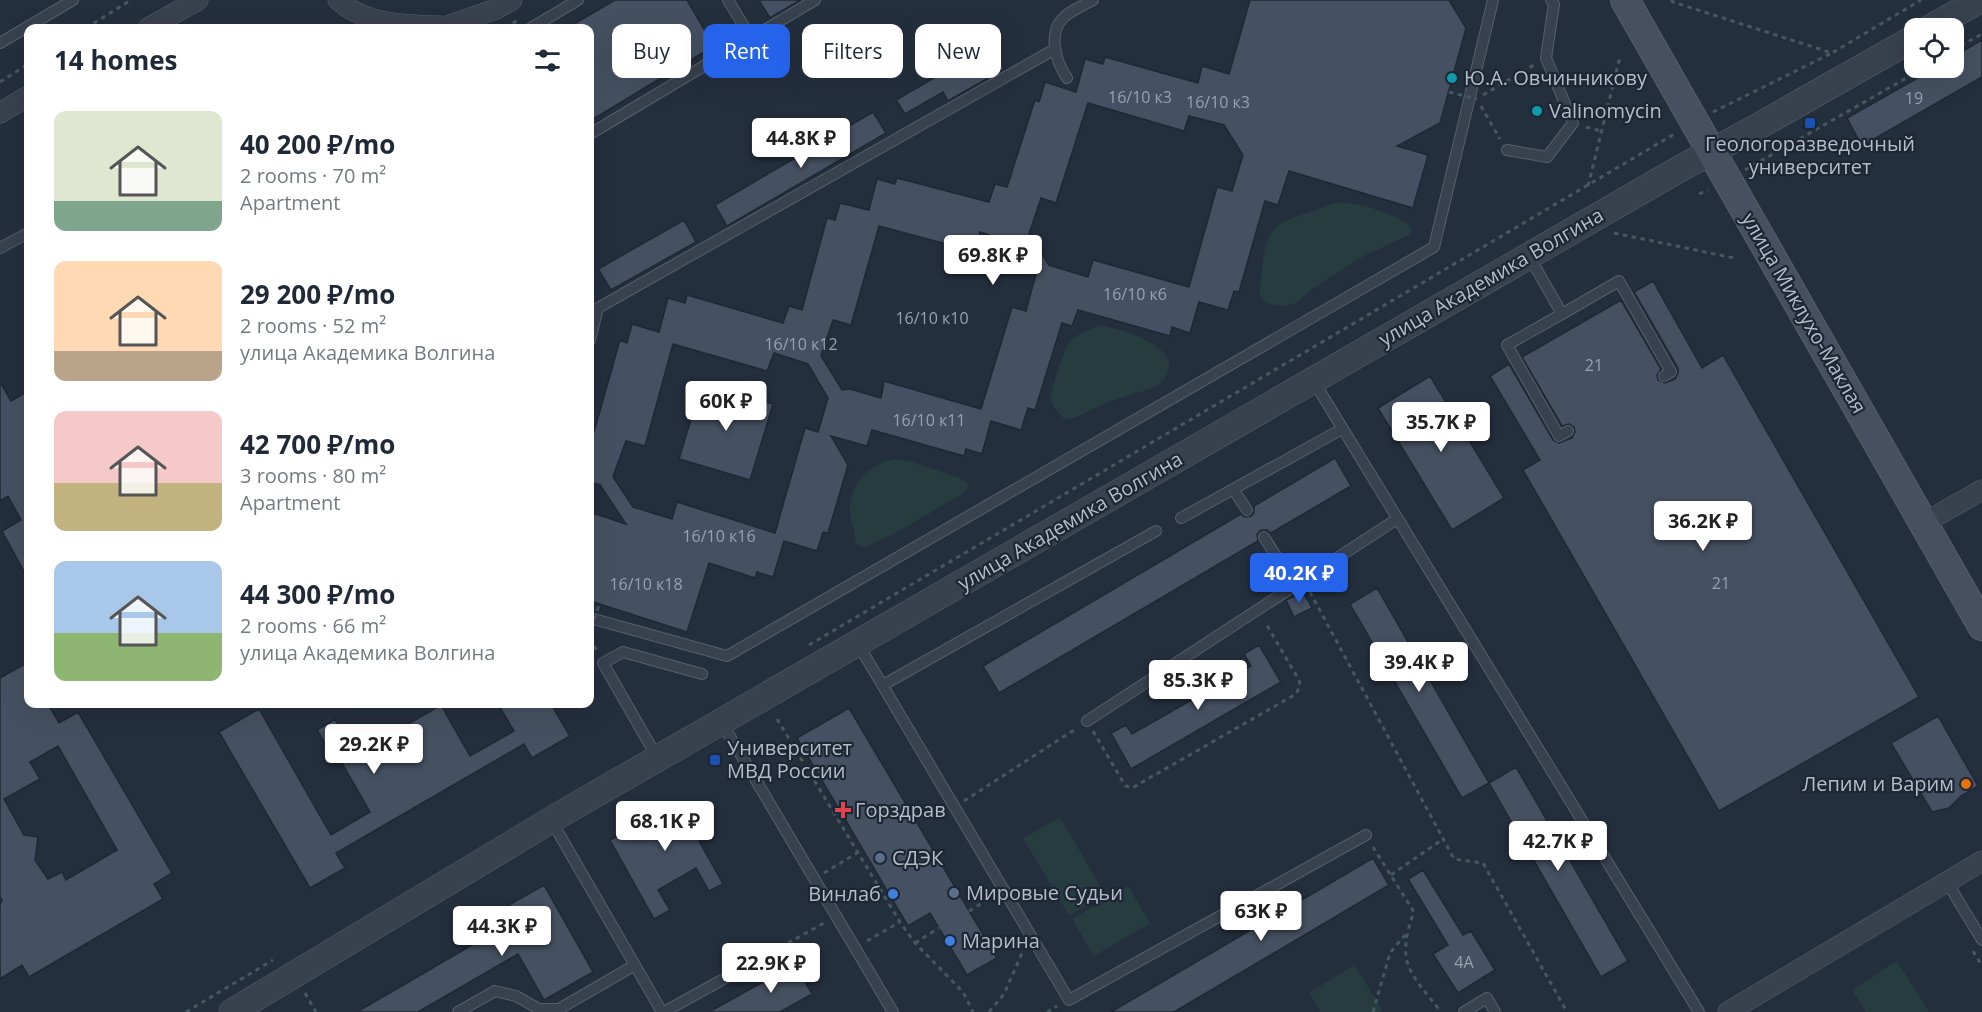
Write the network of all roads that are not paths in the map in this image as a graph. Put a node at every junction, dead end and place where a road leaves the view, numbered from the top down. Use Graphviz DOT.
graph roads {
  1 [pos="73,0"];
  2 [pos="198,0"];
  3 [pos="338,0"];
  4 [pos="512,0"];
  5 [pos="578,0"];
  6 [pos="728,0"];
  7 [pos="815,0"];
  8 [pos="1093,0"];
  9 [pos="1493,0"];
  10 [pos="1551,0"];
  11 [pos="1625,0"];
  12 [pos="1980,0"];
  13 [pos="1948,18"];
  14 [pos="33,24"];
  15 [pos="155,24"];
  16 [pos="397,24"];
  17 [pos="457,24"];
  18 [pos="538,24"];
  19 [pos="743,24"];
  20 [pos="775,24"];
  21 [pos="24,30"];
  22 [pos="0,44"];
  23 [pos="1904,44"];
  24 [pos="1055,49"];
  25 [pos="703,67"];
  26 [pos="1067,78"];
  27 [pos="24,98"];
  28 [pos="4,107"];
  29 [pos="594,132"];
  30 [pos="1507,150"];
  31 [pos="1712,151"];
  32 [pos="24,235"];
  33 [pos="0,248"];
  34 [pos="1529,256"];
  35 [pos="1562,314"];
  36 [pos="594,324"];
  37 [pos="1664,376"];
  38 [pos="1313,380"];
  39 [pos="1342,429"];
  40 [pos="1568,430"];
  41 [pos="1233,489"];
  42 [pos="1982,490"];
  43 [pos="1247,510"];
  44 [pos="1181,518"];
  45 [pos="1397,519"];
  46 [pos="1924,524"];
  47 [pos="1156,531"];
  48 [pos="1264,537"];
  49 [pos="1299,583"];
  50 [pos="594,624"];
  51 [pos="1982,626"];
  52 [pos="858,644"];
  53 [pos="702,674"];
  54 [pos="883,685"];
  55 [pos="1087,721"];
  56 [pos="722,723"];
  57 [pos="658,759"];
  58 [pos="550,820"];
  59 [pos="1366,835"];
  60 [pos="1982,861"];
  61 [pos="1947,882"];
  62 [pos="1982,940"];
  63 [pos="776,950"];
  64 [pos="634,965"];
  65 [pos="1737,1010"];
  66 [pos="232,1012"];
  67 [pos="458,1012"];
  68 [pos="663,1012"];
  69 [pos="893,1012"];
  70 [pos="1464,1012"];
  71 [pos="1495,1012"];
  72 [pos="1699,1012"];
  1 -- 14 [label="lane"];
  2 -- 15 [label="street"];
  3 -- 16 [label="street"];
  4 -- 17 [label="street"];
  5 -- 18 [label="lane"];
  6 -- 19 [label="lane"];
  7 -- 20 [label="lane"];
  8 -- 24 [label="lane"];
  9 -- 50 [label="lane"];
  10 -- 30 [label="lane"];
  11 -- 31 [label="main road, улица Миклухо-Маклая"];
  12 -- 13 [label="street"];
  21 -- 22 [label="lane"];
  23 -- 31 [label="street, улица Академика Волгина"];
  24 -- 26 [label="lane"];
  24 -- 36 [label="lane"];
  25 -- 29 [label="lane"];
  27 -- 28 [label="street"];
  31 -- 34 [label="street, улица Академика Волгина"];
  31 -- 46 [label="main road, улица Миклухо-Маклая"];
  32 -- 33 [label="lane"];
  34 -- 35 [label="lane"];
  34 -- 38 [label="street, улица Академика Волгина"];
  35 -- 37 [label="lane"];
  35 -- 40 [label="lane"];
  38 -- 39 [label="lane"];
  38 -- 52 [label="street, улица Академика Волгина"];
  39 -- 41 [label="lane"];
  39 -- 45 [label="lane"];
  41 -- 43 [label="lane"];
  41 -- 44 [label="lane"];
  42 -- 46 [label="street"];
  45 -- 49 [label="lane"];
  45 -- 72 [label="lane"];
  46 -- 51 [label="main road, улица Миклухо-Маклая"];
  47 -- 54 [label="lane"];
  48 -- 49 [label="lane"];
  49 -- 55 [label="lane"];
  52 -- 54 [label="lane"];
  52 -- 56 [label="street, улица Академика Волгина"];
  53 -- 57 [label="lane"];
  54 -- 59 [label="lane"];
  56 -- 57 [label="street, улица Академика Волгина"];
  56 -- 69 [label="lane"];
  57 -- 58 [label="street, улица Академика Волгина"];
  58 -- 64 [label="lane"];
  58 -- 66 [label="street, улица Академика Волгина"];
  60 -- 61 [label="street"];
  61 -- 62 [label="lane"];
  61 -- 65 [label="street"];
  63 -- 68 [label="lane"];
  64 -- 67 [label="lane"];
  64 -- 68 [label="lane"];
  70 -- 71 [label="lane"];
}
